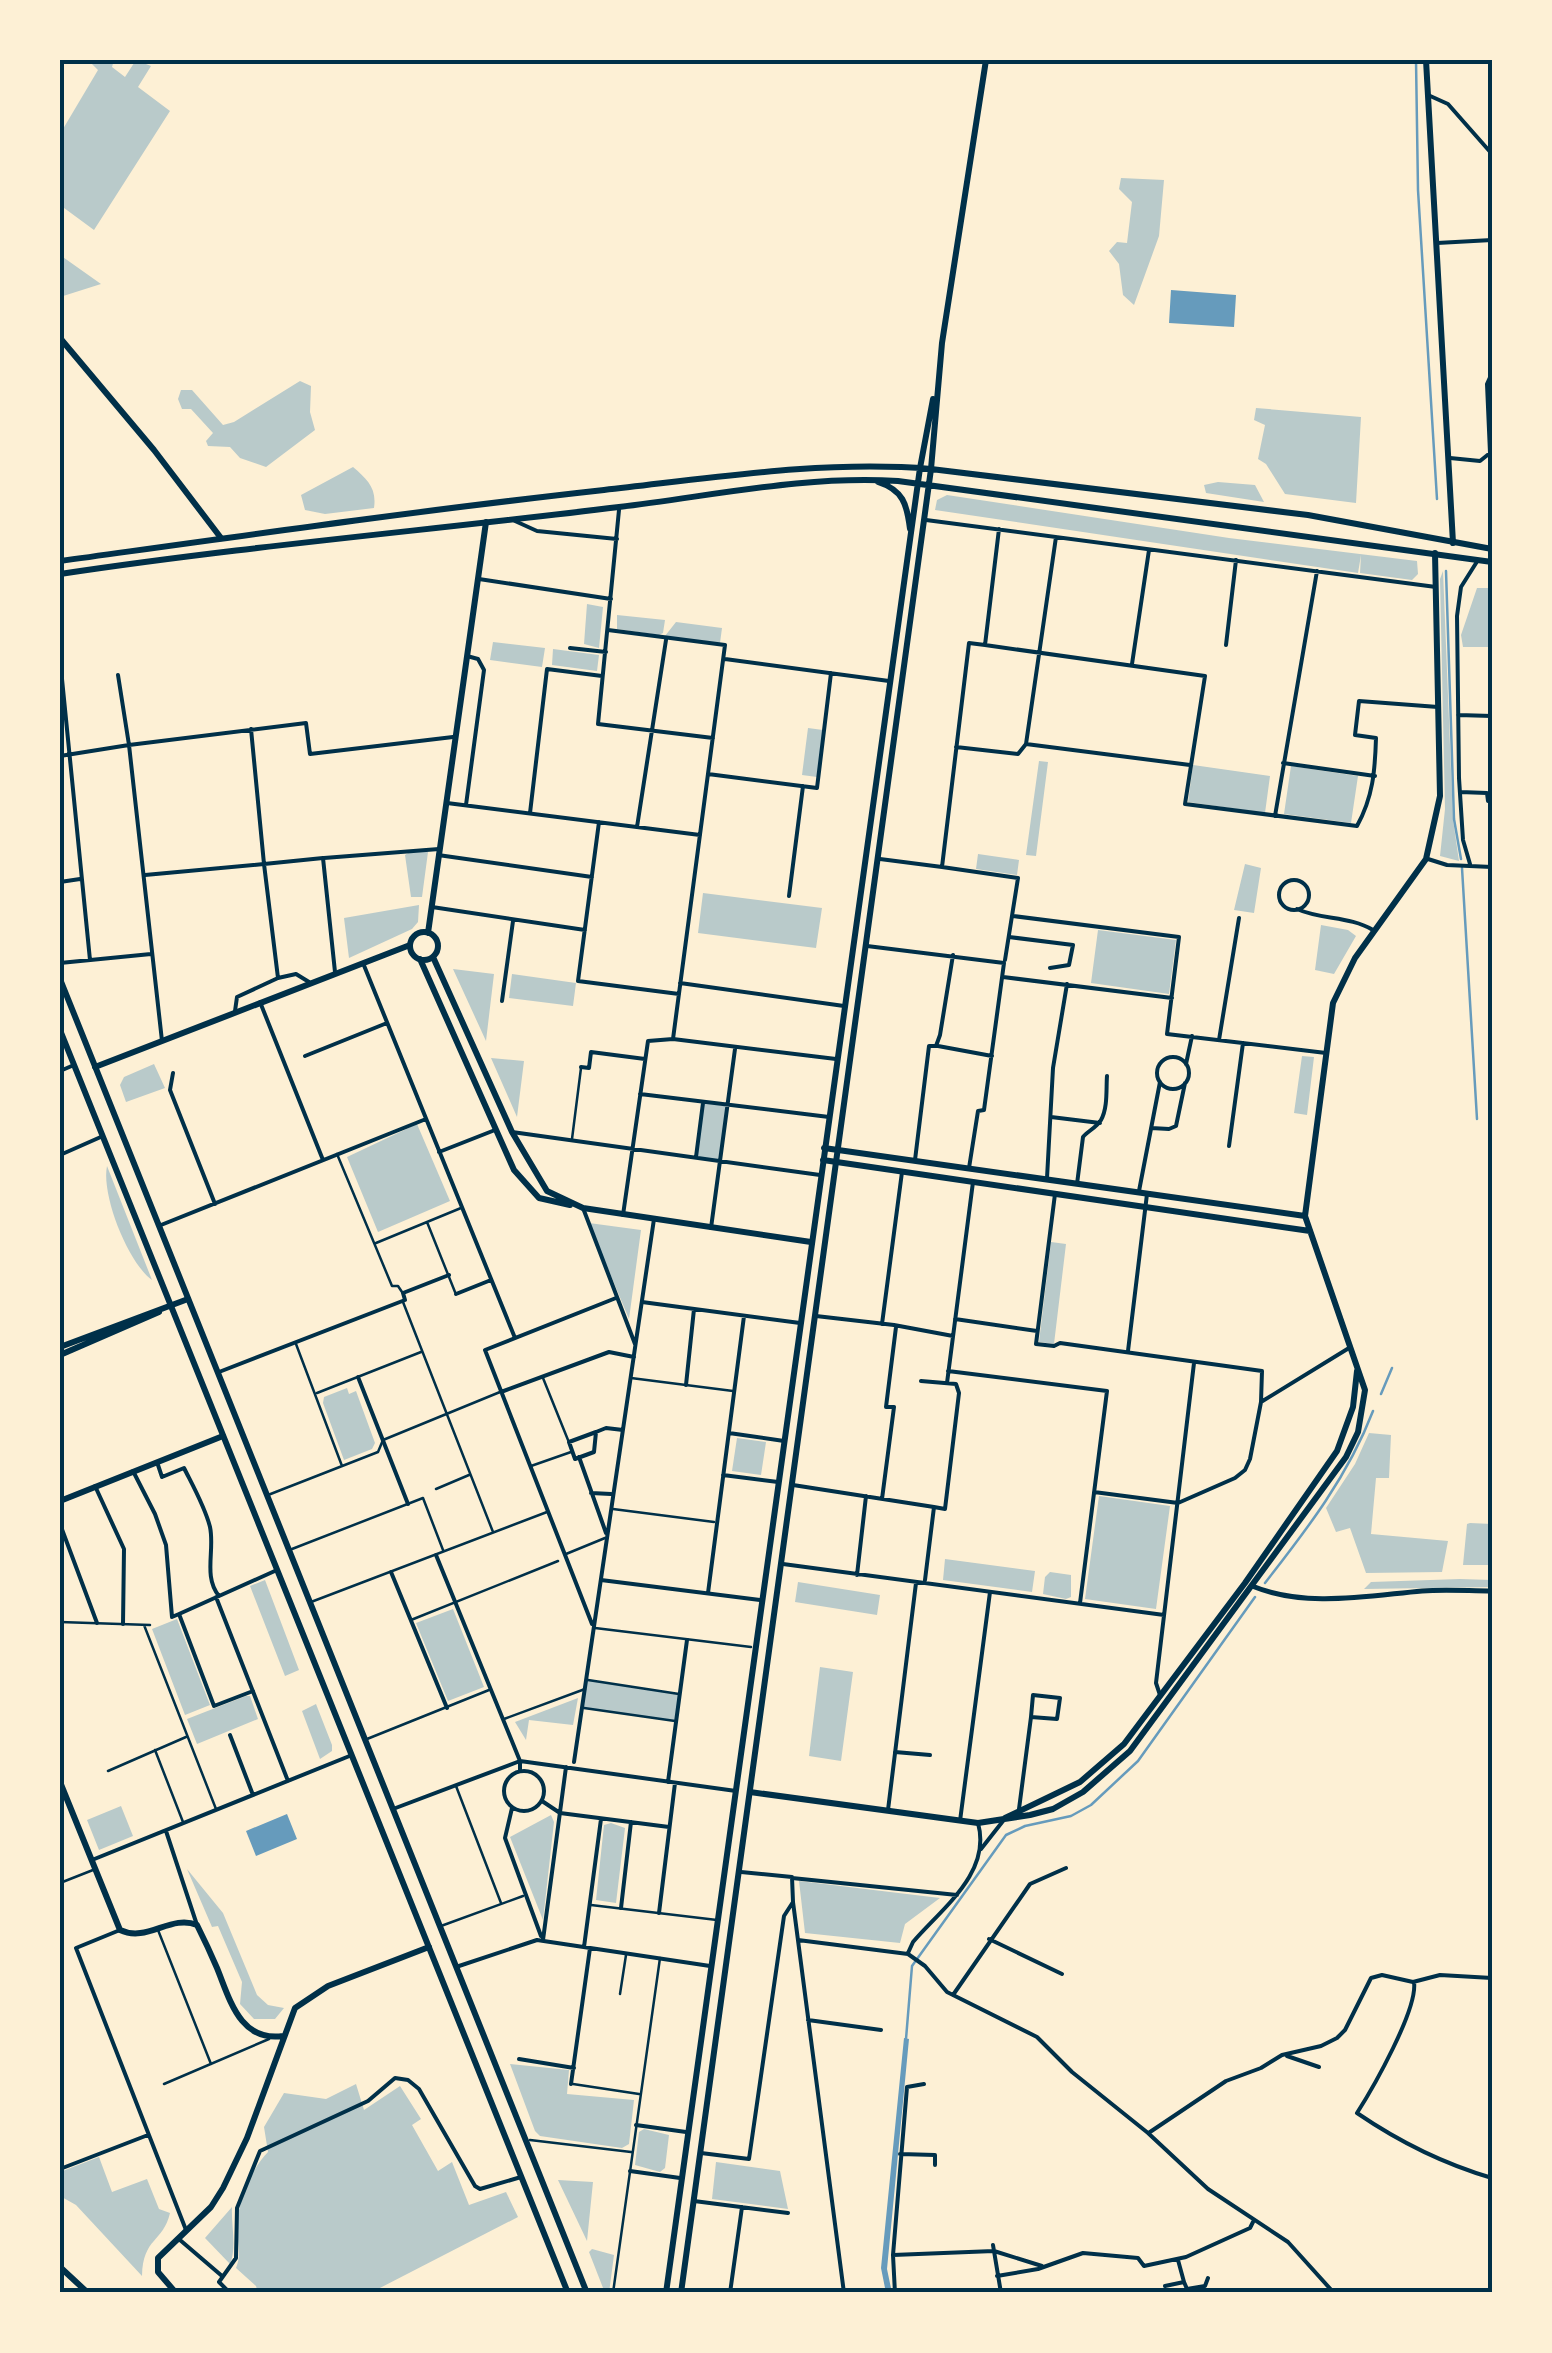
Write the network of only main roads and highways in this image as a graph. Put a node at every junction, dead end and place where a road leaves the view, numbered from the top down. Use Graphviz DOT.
graph roads {
  1 [pos="986,60"];
  2 [pos="1426,60"];
  3 [pos="60,338"];
  4 [pos="940,368"];
  5 [pos="920,468"];
  6 [pos="931,468"];
  7 [pos="862,478"];
  8 [pos="918,484"];
  9 [pos="930,485"];
  10 [pos="486,522"];
  11 [pos="221,538"];
  12 [pos="911,540"];
  13 [pos="1454,543"];
  14 [pos="1492,550"];
  15 [pos="1436,553"];
  16 [pos="60,561"];
  17 [pos="1492,562"];
  18 [pos="60,574"];
  19 [pos="428,933"];
  20 [pos="410,946"];
  21 [pos="433,957"];
  22 [pos="420,959"];
  23 [pos="60,979"];
  24 [pos="60,1030"];
  25 [pos="95,1066"];
  26 [pos="824,1148"];
  27 [pos="839,1149"];
  28 [pos="822,1160"];
  29 [pos="837,1162"];
  30 [pos="580,1207"];
  31 [pos="1305,1216"];
  32 [pos="1310,1230"];
  33 [pos="811,1242"];
  34 [pos="188,1299"];
  35 [pos="172,1306"];
  36 [pos="160,1311"];
  37 [pos="60,1347"];
  38 [pos="60,1355"];
  39 [pos="223,1436"];
  40 [pos="60,1500"];
  41 [pos="1249,1585"];
  42 [pos="60,1782"];
  43 [pos="750,1792"];
  44 [pos="63,1799"];
  45 [pos="1004,1819"];
  46 [pos="445,1940"];
  47 [pos="429,1947"];
  48 [pos="278,2036"];
  49 [pos="60,2267"];
  50 [pos="82,2291"];
  51 [pos="176,2293"];
  52 [pos="568,2293"];
  53 [pos="587,2293"];
  54 [pos="666,2293"];
  55 [pos="681,2293"];
  1 -- 4 [label="main road"];
  2 -- 13 [label="main road"];
  3 -- 11 [label="main road"];
  4 -- 5 [label="main road"];
  4 -- 6 [label="main road"];
  5 -- 6 [label="main road"];
  5 -- 8 [label="main road"];
  5 -- 11 [label="main road"];
  6 -- 9 [label="main road"];
  6 -- 13 [label="main road"];
  7 -- 8 [label="main road"];
  7 -- 10 [label="main road"];
  7 -- 12 [label="main road"];
  8 -- 9 [label="main road"];
  8 -- 12 [label="main road"];
  9 -- 15 [label="main road"];
  9 -- 27 [label="main road"];
  10 -- 18 [label="main road"];
  10 -- 19 [label="main road"];
  11 -- 16 [label="main road"];
  12 -- 26 [label="main road"];
  13 -- 14 [label="main road"];
  15 -- 17 [label="main road"];
  15 -- 31 [label="main road"];
  19 -- 20 [label="main road"];
  19 -- 21 [label="main road"];
  20 -- 22 [label="main road"];
  20 -- 25 [label="main road"];
  21 -- 22 [label="main road"];
  21 -- 30 [label="main road"];
  22 -- 30 [label="main road"];
  23 -- 25 [label="main road"];
  24 -- 35 [label="main road"];
  25 -- 34 [label="main road"];
  26 -- 27 [label="main road"];
  26 -- 28 [label="main road"];
  27 -- 29 [label="main road"];
  27 -- 31 [label="main road"];
  28 -- 29 [label="main road"];
  28 -- 33 [label="main road"];
  29 -- 32 [label="main road"];
  29 -- 43 [label="main road"];
  30 -- 33 [label="main road"];
  31 -- 32 [label="main road"];
  32 -- 41 [label="main road"];
  33 -- 54 [label="main road"];
  34 -- 35 [label="main road"];
  34 -- 46 [label="main road"];
  35 -- 36 [label="main road"];
  35 -- 39 [label="main road"];
  36 -- 37 [label="main road"];
  36 -- 38 [label="main road"];
  39 -- 40 [label="main road"];
  39 -- 47 [label="main road"];
  41 -- 45 [label="main road"];
  41 -- 45 [label="main road"];
  42 -- 44 [label="main road"];
  43 -- 45 [label="main road"];
  43 -- 55 [label="main road"];
  44 -- 48 [label="main road"];
  46 -- 47 [label="main road"];
  46 -- 53 [label="main road"];
  47 -- 48 [label="main road"];
  47 -- 52 [label="main road"];
  48 -- 51 [label="main road"];
  49 -- 50 [label="main road"];
}
